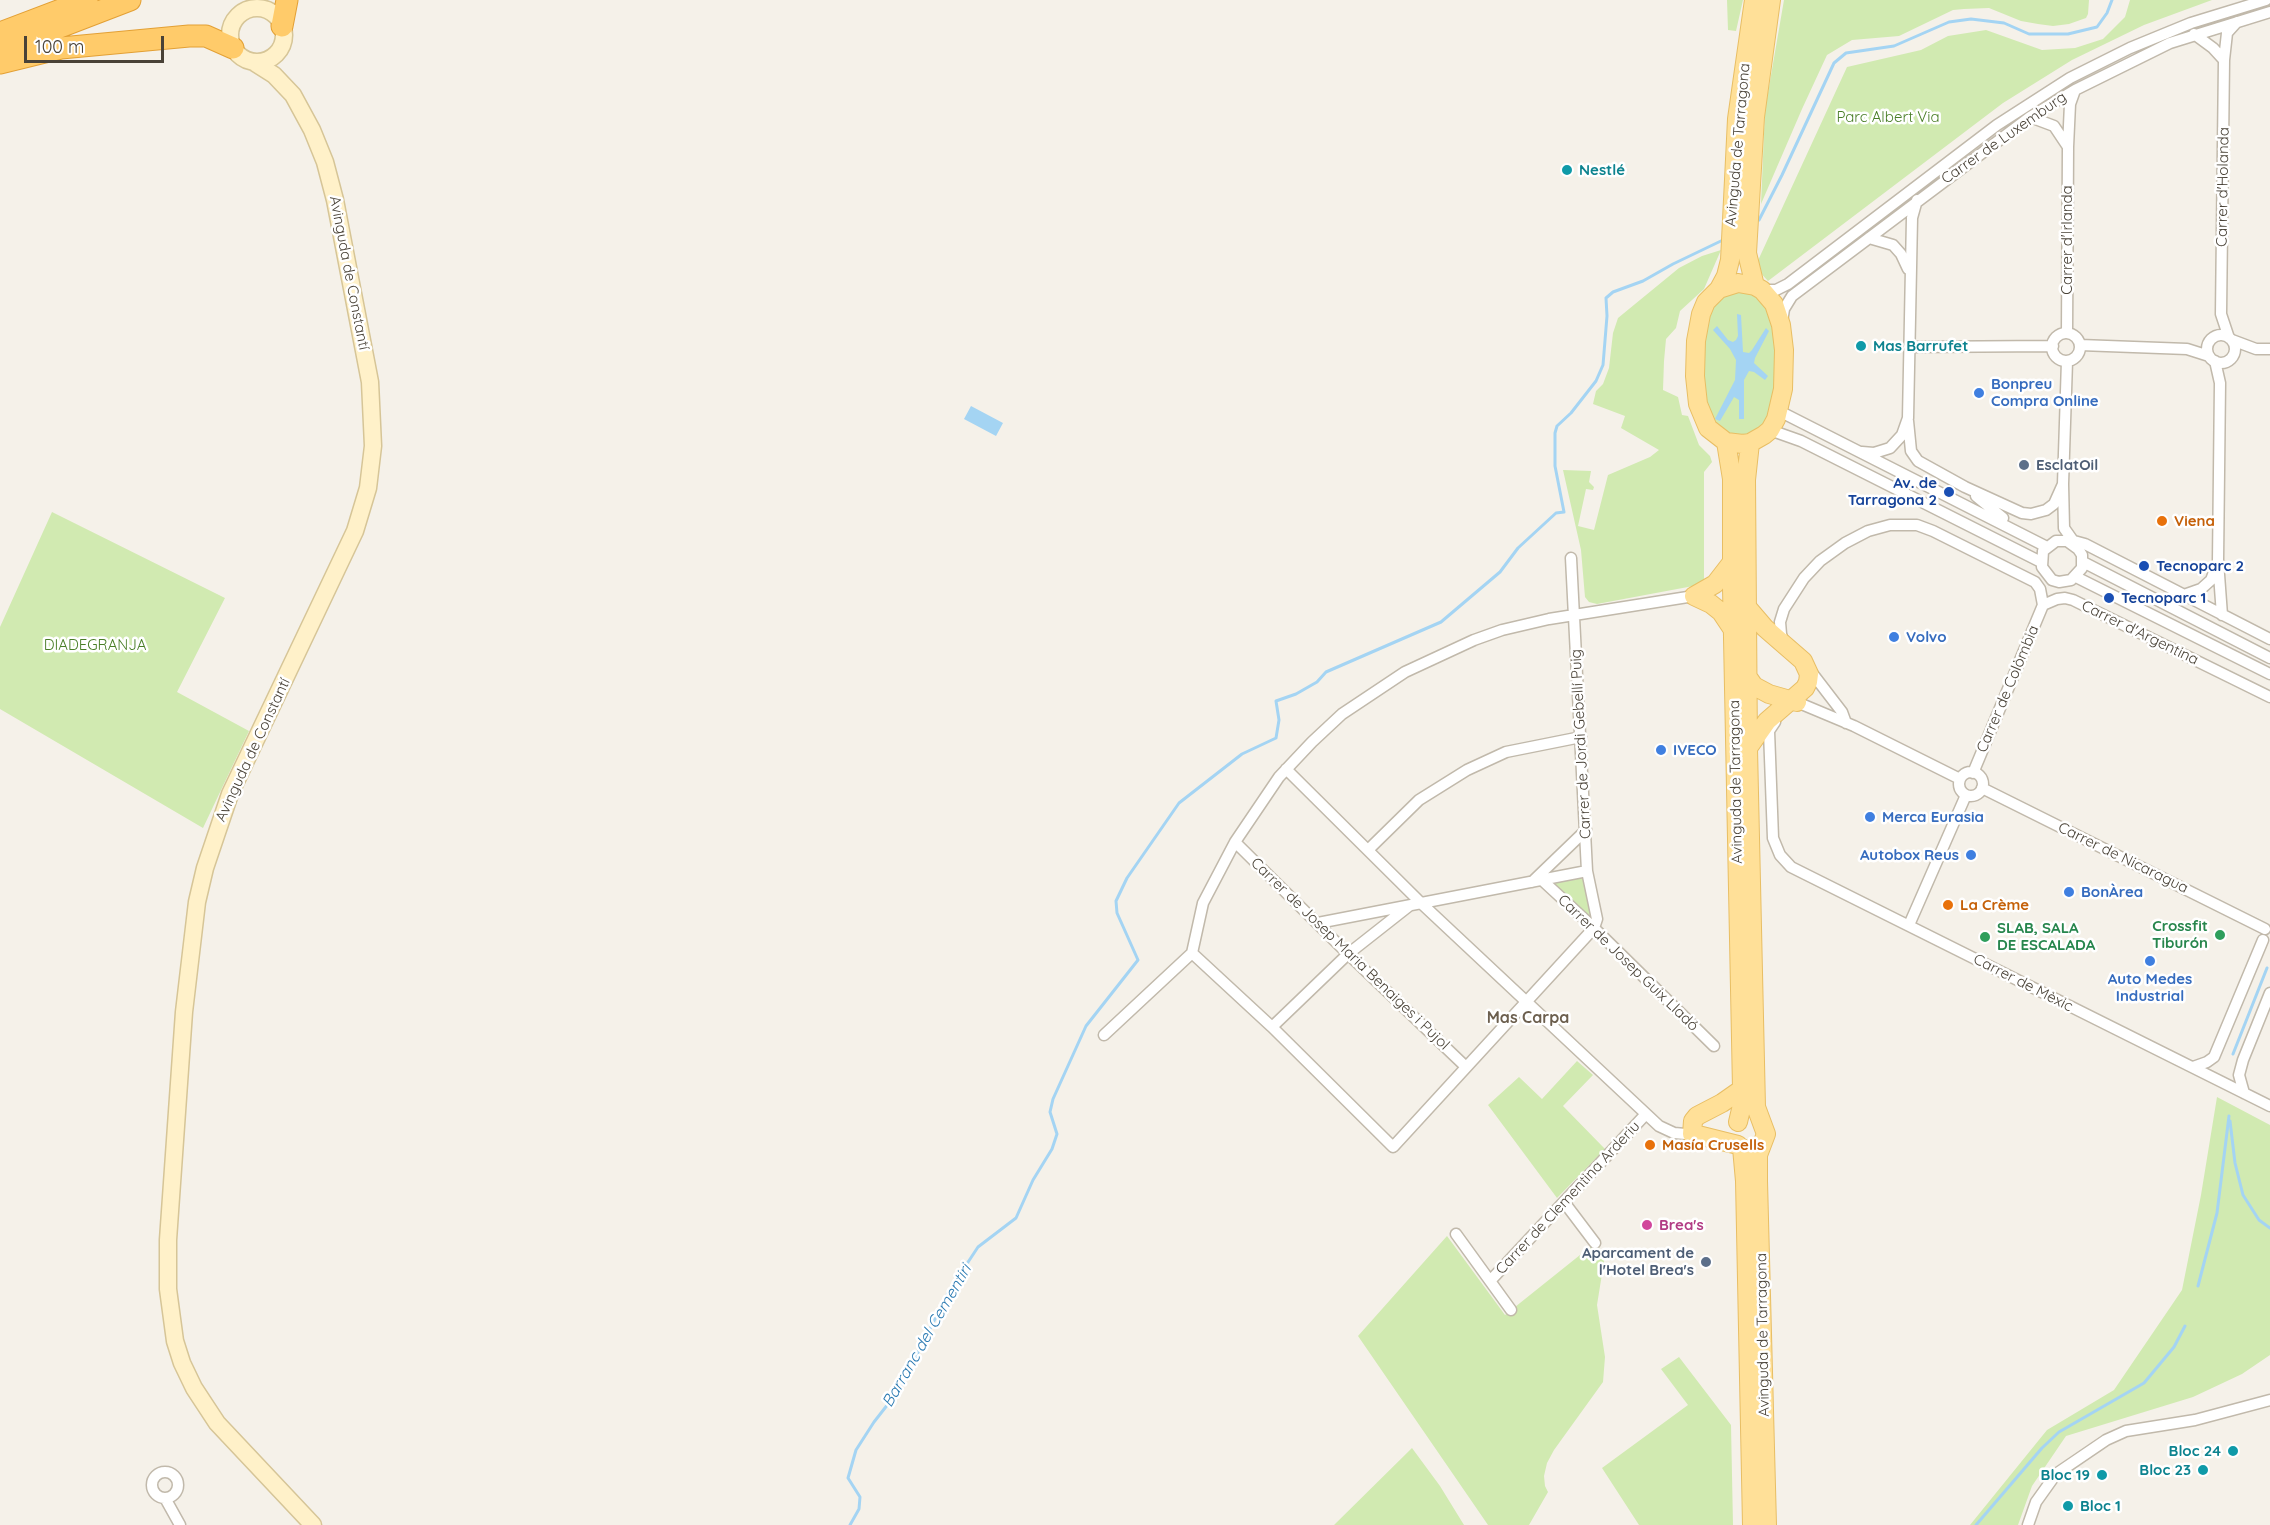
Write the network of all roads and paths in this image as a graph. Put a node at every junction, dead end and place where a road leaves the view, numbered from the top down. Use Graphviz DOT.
graph roads {
  1 [pos="46,0"];
  2 [pos="87,0"];
  3 [pos="130,0"];
  4 [pos="287,0"];
  5 [pos="1754,0"];
  6 [pos="1771,0"];
  7 [pos="2266,0"];
  8 [pos="260,4"];
  9 [pos="239,8"];
  10 [pos="2270,12"];
  11 [pos="2238,21"];
  12 [pos="0,25"];
  13 [pos="0,33"];
  14 [pos="2194,34"];
  15 [pos="282,37"];
  16 [pos="233,48"];
  17 [pos="0,50"];
  18 [pos="2224,60"];
  19 [pos="0,63"];
  20 [pos="255,63"];
  21 [pos="2075,90"];
  22 [pos="292,95"];
  23 [pos="2030,117"];
  24 [pos="2068,147"];
  25 [pos="1917,200"];
  26 [pos="1869,238"];
  27 [pos="1910,272"];
  28 [pos="1758,288"];
  29 [pos="1719,289"];
  30 [pos="2222,314"];
  31 [pos="1781,325"];
  32 [pos="2067,333"];
  33 [pos="2212,339"];
  34 [pos="2230,339"];
  35 [pos="2080,345"];
  36 [pos="2053,346"];
  37 [pos="1909,347"];
  38 [pos="2187,349"];
  39 [pos="2256,349"];
  40 [pos="2270,349"];
  41 [pos="2212,358"];
  42 [pos="2230,359"];
  43 [pos="2067,360"];
  44 [pos="2220,383"];
  45 [pos="1779,411"];
  46 [pos="1908,418"];
  47 [pos="1770,430"];
  48 [pos="1726,442"];
  49 [pos="1750,443"];
  50 [pos="1858,452"];
  51 [pos="2063,484"];
  52 [pos="1965,487"];
  53 [pos="2064,528"];
  54 [pos="2017,530"];
  55 [pos="2073,544"];
  56 [pos="2049,545"];
  57 [pos="1571,558"];
  58 [pos="2218,561"];
  59 [pos="1732,562"];
  60 [pos="2041,562"];
  61 [pos="2083,562"];
  62 [pos="2076,577"];
  63 [pos="2055,581"];
  64 [pos="2184,595"];
  65 [pos="1694,596"];
  66 [pos="2045,602"];
  67 [pos="1747,607"];
  68 [pos="1574,615"];
  69 [pos="2222,615"];
  70 [pos="1733,630"];
  71 [pos="2270,639"];
  72 [pos="1786,646"];
  73 [pos="2270,658"];
  74 [pos="1803,661"];
  75 [pos="2270,674"];
  76 [pos="1748,680"];
  77 [pos="2270,697"];
  78 [pos="1792,702"];
  79 [pos="1846,723"];
  80 [pos="1581,737"];
  81 [pos="1748,748"];
  82 [pos="1286,769"];
  83 [pos="1974,773"];
  84 [pos="1959,779"];
  85 [pos="1982,788"];
  86 [pos="1966,795"];
  87 [pos="1586,830"];
  88 [pos="1235,842"];
  89 [pos="1368,850"];
  90 [pos="1587,870"];
  91 [pos="1537,881"];
  92 [pos="1416,903"];
  93 [pos="1318,922"];
  94 [pos="1909,925"];
  95 [pos="1594,928"];
  96 [pos="2266,931"];
  97 [pos="2270,951"];
  98 [pos="1192,953"];
  99 [pos="1348,954"];
  100 [pos="2270,993"];
  101 [pos="1527,1003"];
  102 [pos="1272,1027"];
  103 [pos="1104,1035"];
  104 [pos="1714,1046"];
  105 [pos="1465,1066"];
  106 [pos="2193,1067"];
  107 [pos="1742,1089"];
  108 [pos="2244,1093"];
  109 [pos="2270,1106"];
  110 [pos="1646,1114"];
  111 [pos="1761,1122"];
  112 [pos="1737,1124"];
  113 [pos="1695,1135"];
  114 [pos="1761,1145"];
  115 [pos="1740,1147"];
  116 [pos="1564,1202"];
  117 [pos="1456,1234"];
  118 [pos="1595,1243"];
  119 [pos="1490,1281"];
  120 [pos="1511,1310"];
  121 [pos="2270,1400"];
  122 [pos="165,1498"];
  123 [pos="180,1525"];
  124 [pos="313,1525"];
  125 [pos="1752,1525"];
  126 [pos="1767,1525"];
  127 [pos="2028,1525"];
  1 -- 12 [label="highway"];
  2 -- 13 [label="highway"];
  3 -- 17 [label="highway"];
  4 -- 15 [label="highway"];
  5 -- 29 [label="main road, Avinguda de Tarragona"];
  6 -- 28 [label="main road, Avinguda de Tarragona"];
  7 -- 28 [label="street, Carrer de Luxemburg"];
  8 -- 9 [label="main road"];
  8 -- 15 [label="main road"];
  9 -- 16 [label="main road"];
  10 -- 11 [label="street, Carrer de Luxemburg"];
  11 -- 14 [label="street, Carrer de Luxemburg"];
  11 -- 18 [label="street, Carrer d'Holanda"];
  14 -- 18 [label="street"];
  14 -- 21 [label="street, Carrer de Luxemburg"];
  15 -- 20 [label="main road"];
  15 -- 22 [label="main road"];
  16 -- 19 [label="highway"];
  16 -- 20 [label="main road"];
  18 -- 30 [label="street, Carrer d'Holanda"];
  20 -- 22 [label="main road"];
  21 -- 23 [label="street, Carrer de Luxemburg"];
  21 -- 24 [label="street, Carrer d'Irlanda"];
  22 -- 124 [label="main road, Avinguda de Constantí"];
  23 -- 24 [label="street"];
  23 -- 25 [label="street, Carrer de Luxemburg"];
  24 -- 32 [label="street, Carrer d'Irlanda"];
  25 -- 26 [label="street, Carrer de Luxemburg"];
  25 -- 27 [label="street"];
  26 -- 27 [label="street"];
  26 -- 31 [label="street, Carrer de Luxemburg"];
  27 -- 37 [label="street"];
  28 -- 29 [label="main road"];
  28 -- 31 [label="main road"];
  29 -- 48 [label="main road"];
  30 -- 33 [label="street, Carrer d'Holanda"];
  30 -- 34 [label="street, Carrer d'Holanda"];
  31 -- 45 [label="main road"];
  32 -- 35 [label="street"];
  32 -- 36 [label="street"];
  33 -- 34 [label="street"];
  33 -- 38 [label="street"];
  33 -- 41 [label="street"];
  34 -- 39 [label="street"];
  34 -- 42 [label="street"];
  35 -- 38 [label="street"];
  35 -- 43 [label="street"];
  36 -- 37 [label="street"];
  36 -- 43 [label="street"];
  37 -- 46 [label="street"];
  38 -- 41 [label="street"];
  39 -- 40 [label="street"];
  39 -- 42 [label="street"];
  41 -- 42 [label="street"];
  41 -- 44 [label="street"];
  42 -- 44 [label="street"];
  43 -- 51 [label="street"];
  44 -- 58 [label="street"];
  45 -- 47 [label="main road"];
  45 -- 50 [label="street"];
  46 -- 50 [label="street"];
  46 -- 52 [label="street"];
  47 -- 49 [label="main road"];
  47 -- 60 [label="street"];
  48 -- 49 [label="main road"];
  48 -- 59 [label="main road, Avinguda de Tarragona"];
  49 -- 67 [label="main road, Avinguda de Tarragona"];
  50 -- 54 [label="street"];
  51 -- 52 [label="street"];
  51 -- 53 [label="street"];
  52 -- 54 [label="street"];
  53 -- 55 [label="street"];
  53 -- 56 [label="street"];
  54 -- 56 [label="street"];
  55 -- 56 [label="street"];
  55 -- 61 [label="street"];
  55 -- 64 [label="street"];
  56 -- 60 [label="street"];
  57 -- 68 [label="street, Carrer de Jordi Gebellí Puig"];
  58 -- 64 [label="street"];
  58 -- 69 [label="street"];
  59 -- 65 [label="main road"];
  59 -- 70 [label="main road, Avinguda de Tarragona"];
  60 -- 63 [label="street"];
  61 -- 62 [label="street"];
  61 -- 73 [label="street"];
  62 -- 63 [label="street"];
  62 -- 75 [label="street, Carrer d'Argentina"];
  63 -- 66 [label="street, Carrer de Colòmbia"];
  64 -- 69 [label="street"];
  65 -- 68 [label="street"];
  65 -- 70 [label="main road"];
  66 -- 72 [label="street"];
  66 -- 77 [label="street, Carrer d'Argentina"];
  66 -- 83 [label="street, Carrer de Colòmbia"];
  67 -- 72 [label="main road"];
  67 -- 76 [label="main road, Avinguda de Tarragona"];
  68 -- 80 [label="street, Carrer de Jordi Gebellí Puig"];
  68 -- 82 [label="street"];
  69 -- 71 [label="street"];
  70 -- 76 [label="main road"];
  70 -- 107 [label="main road, Avinguda de Tarragona"];
  72 -- 74 [label="main road"];
  74 -- 78 [label="main road"];
  74 -- 79 [label="street"];
  76 -- 78 [label="main road"];
  76 -- 81 [label="main road, Avinguda de Tarragona"];
  78 -- 79 [label="street"];
  78 -- 81 [label="main road"];
  78 -- 94 [label="street, Carrer de Mèxic"];
  79 -- 84 [label="street"];
  80 -- 87 [label="street, Carrer de Jordi Gebellí Puig"];
  80 -- 89 [label="street"];
  81 -- 111 [label="main road, Avinguda de Tarragona"];
  82 -- 88 [label="street"];
  82 -- 89 [label="street"];
  83 -- 84 [label="street"];
  83 -- 85 [label="street"];
  84 -- 86 [label="street"];
  85 -- 86 [label="street"];
  85 -- 96 [label="street, Carrer de Nicaragua"];
  86 -- 94 [label="street"];
  87 -- 90 [label="street, Carrer de Jordi Gebellí Puig"];
  87 -- 91 [label="street"];
  88 -- 93 [label="street, Carrer de Josep Maria Benaiges i Pujol"];
  88 -- 98 [label="street"];
  89 -- 92 [label="street"];
  90 -- 91 [label="street"];
  90 -- 95 [label="street, Carrer de Jordi Gebellí Puig"];
  91 -- 92 [label="street"];
  91 -- 95 [label="street, Carrer de Josep Guix Lladó"];
  92 -- 93 [label="street"];
  92 -- 99 [label="street"];
  92 -- 101 [label="street"];
  93 -- 99 [label="street, Carrer de Josep Maria Benaiges i Pujol"];
  94 -- 106 [label="street, Carrer de Mèxic"];
  95 -- 101 [label="street"];
  95 -- 104 [label="street, Carrer de Josep Guix Lladó"];
  96 -- 97 [label="street"];
  96 -- 106 [label="street"];
  98 -- 102 [label="street"];
  98 -- 103 [label="street"];
  99 -- 102 [label="street"];
  99 -- 105 [label="street, Carrer de Josep Maria Benaiges i Pujol"];
  100 -- 108 [label="street"];
  101 -- 105 [label="street"];
  101 -- 110 [label="street"];
  102 -- 105 [label="street"];
  106 -- 108 [label="street, Carrer de Mèxic"];
  107 -- 112 [label="main road, Avinguda de Tarragona"];
  107 -- 113 [label="main road"];
  108 -- 109 [label="street, Carrer de Mèxic"];
  110 -- 113 [label="street"];
  110 -- 116 [label="street, Carrer de Clementina Arderiu"];
  111 -- 112 [label="main road"];
  111 -- 114 [label="main road"];
  112 -- 113 [label="main road"];
  112 -- 115 [label="main road"];
  113 -- 115 [label="main road"];
  114 -- 115 [label="main road"];
  114 -- 126 [label="main road, Avinguda de Tarragona"];
  115 -- 125 [label="main road, Avinguda de Tarragona"];
  116 -- 118 [label="street"];
  116 -- 119 [label="street, Carrer de Clementina Arderiu"];
  117 -- 119 [label="street"];
  119 -- 120 [label="street"];
  121 -- 127 [label="street"];
  122 -- 123 [label="street"];
}
